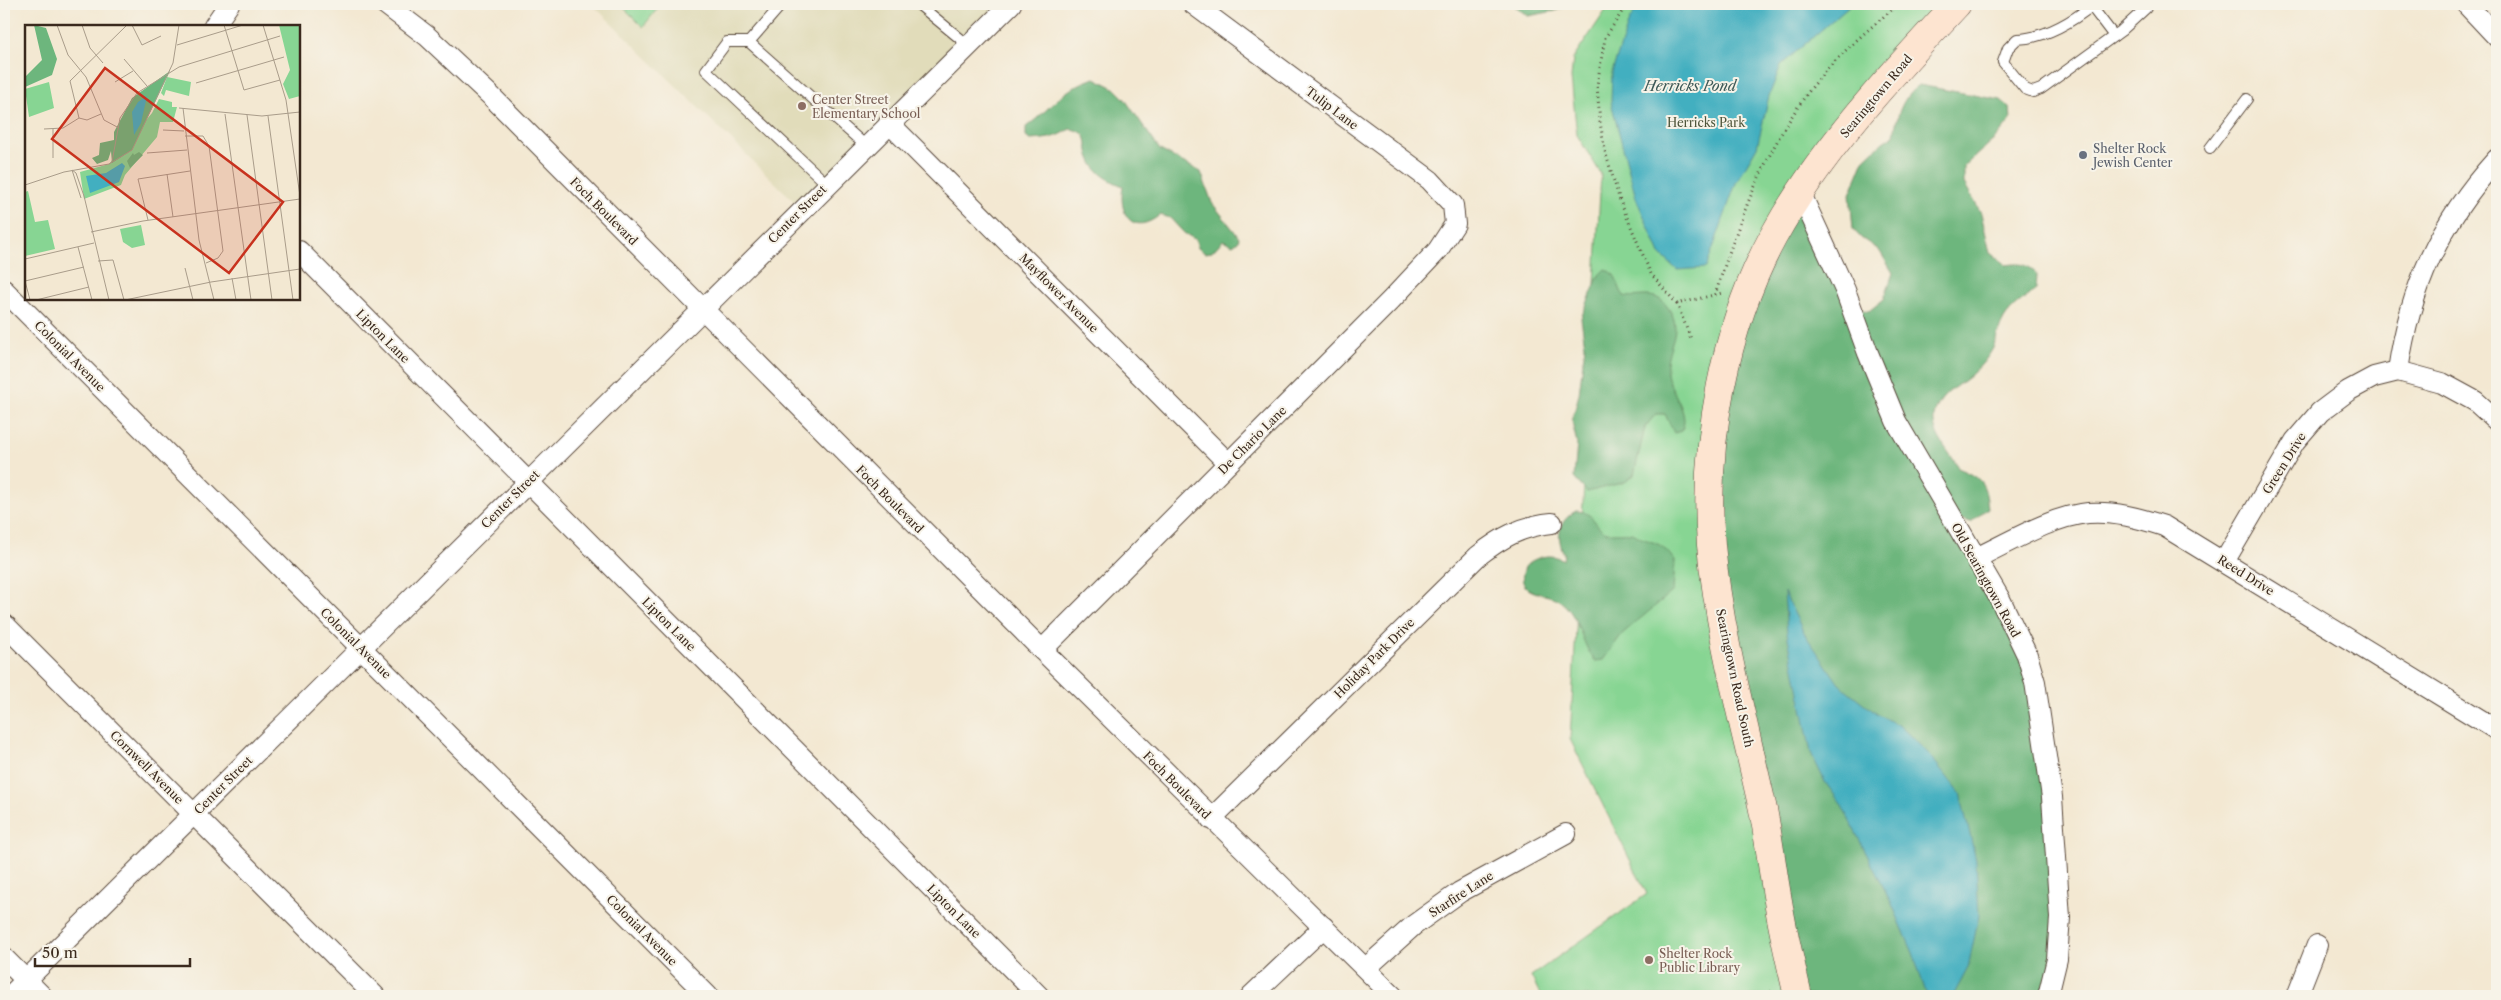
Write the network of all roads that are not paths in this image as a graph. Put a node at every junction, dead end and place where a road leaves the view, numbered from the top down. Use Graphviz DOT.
graph roads {
  1 [pos="229,4"];
  2 [pos="385,4"];
  3 [pos="782,4"];
  4 [pos="918,4"];
  5 [pos="1011,4"];
  6 [pos="1193,4"];
  7 [pos="1957,4"];
  8 [pos="2147,4"];
  9 [pos="2466,4"];
  10 [pos="2092,5"];
  11 [pos="215,25"];
  12 [pos="2114,36"];
  13 [pos="2497,37"];
  14 [pos="749,42"];
  15 [pos="968,45"];
  16 [pos="2247,99"];
  17 [pos="890,122"];
  18 [pos="866,146"];
  19 [pos="2210,148"];
  20 [pos="2497,159"];
  21 [pos="827,184"];
  22 [pos="1800,192"];
  23 [pos="1455,224"];
  24 [pos="300,252"];
  25 [pos="4,290"];
  26 [pos="701,309"];
  27 [pos="2398,371"];
  28 [pos="2497,421"];
  29 [pos="1228,463"];
  30 [pos="528,482"];
  31 [pos="1552,524"];
  32 [pos="1976,558"];
  33 [pos="2224,562"];
  34 [pos="4,624"];
  35 [pos="360,648"];
  36 [pos="1042,650"];
  37 [pos="2497,730"];
  38 [pos="194,814"];
  39 [pos="1211,819"];
  40 [pos="1566,834"];
  41 [pos="1324,927"];
  42 [pos="2317,945"];
  43 [pos="4,958"];
  44 [pos="1366,968"];
  45 [pos="26,980"];
  46 [pos="10,996"];
  47 [pos="42,996"];
  48 [pos="375,996"];
  49 [pos="708,996"];
  50 [pos="1039,996"];
  51 [pos="1251,996"];
  52 [pos="1393,996"];
  53 [pos="1798,996"];
  54 [pos="2048,996"];
  55 [pos="2296,996"];
  1 -- 11 [label="street"];
  2 -- 26 [label="street, Foch Boulevard"];
  3 -- 14 [label="lane"];
  4 -- 15 [label="lane"];
  5 -- 15 [label="street, Center Street"];
  6 -- 23 [label="street, Tulip Lane"];
  7 -- 22 [label="main road, Searingtown Road"];
  8 -- 12 [label="lane"];
  9 -- 13 [label="street"];
  10 -- 12 [label="lane"];
  10 -- 12 [label="lane"];
  14 -- 18 [label="lane"];
  14 -- 21 [label="lane"];
  15 -- 17 [label="street, Center Street"];
  16 -- 19 [label="lane"];
  17 -- 18 [label="street, Center Street"];
  17 -- 29 [label="street, Mayflower Avenue"];
  18 -- 21 [label="street, Center Street"];
  20 -- 27 [label="street"];
  21 -- 26 [label="street, Center Street"];
  22 -- 32 [label="street, Old Searingtown Road"];
  22 -- 53 [label="main road, Searingtown Road South"];
  23 -- 29 [label="street, De Chario Lane"];
  24 -- 30 [label="street, Lipton Lane"];
  25 -- 35 [label="street, Colonial Avenue"];
  26 -- 30 [label="street, Center Street"];
  26 -- 36 [label="street, Foch Boulevard"];
  27 -- 28 [label="street, Green Drive"];
  27 -- 33 [label="street, Green Drive"];
  29 -- 36 [label="street, De Chario Lane"];
  30 -- 35 [label="street, Center Street"];
  30 -- 50 [label="street, Lipton Lane"];
  31 -- 39 [label="street, Holiday Park Drive"];
  32 -- 33 [label="street, Reed Drive"];
  32 -- 54 [label="street, Old Searingtown Road"];
  33 -- 37 [label="street, Reed Drive"];
  34 -- 38 [label="street, Cornwell Avenue"];
  35 -- 38 [label="street, Center Street"];
  35 -- 49 [label="street, Colonial Avenue"];
  36 -- 39 [label="street, Foch Boulevard"];
  38 -- 45 [label="street, Center Street"];
  38 -- 48 [label="street, Cornwell Avenue"];
  39 -- 41 [label="street, Foch Boulevard"];
  40 -- 44 [label="street, Starfire Lane"];
  41 -- 44 [label="street, Foch Boulevard"];
  41 -- 51 [label="street"];
  42 -- 55 [label="street"];
  43 -- 45 [label="street"];
  44 -- 52 [label="street, Foch Boulevard"];
  45 -- 46 [label="street, Center Street"];
  45 -- 47 [label="street"];
}
